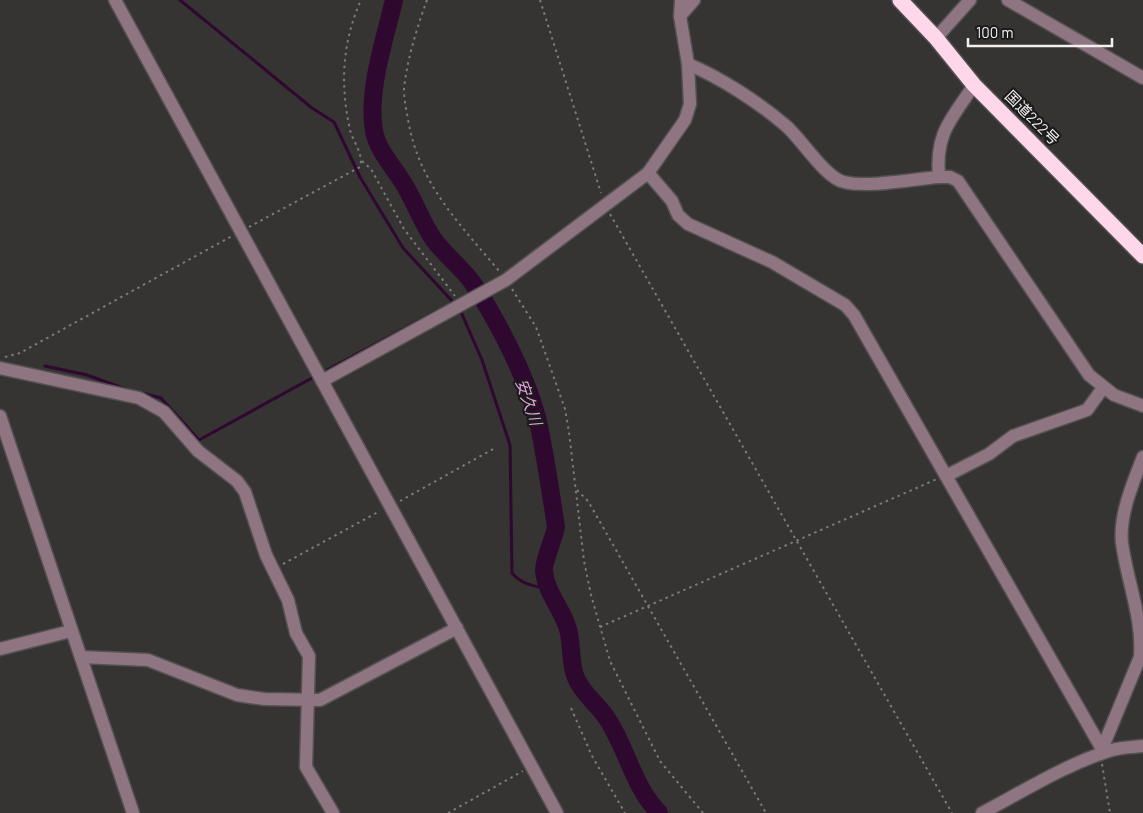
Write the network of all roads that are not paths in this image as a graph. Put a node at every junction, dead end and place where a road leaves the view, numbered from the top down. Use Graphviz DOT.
graph roads {
  1 [pos="115,0"];
  2 [pos="681,0"];
  3 [pos="694,0"];
  4 [pos="900,0"];
  5 [pos="970,0"];
  6 [pos="1008,0"];
  7 [pos="680,16"];
  8 [pos="936,38"];
  9 [pos="688,64"];
  10 [pos="1143,78"];
  11 [pos="974,85"];
  12 [pos="648,174"];
  13 [pos="939,177"];
  14 [pos="1143,256"];
  15 [pos="0,368"];
  16 [pos="322,381"];
  17 [pos="1103,388"];
  18 [pos="1143,406"];
  19 [pos="0,416"];
  20 [pos="1143,457"];
  21 [pos="946,476"];
  22 [pos="457,628"];
  23 [pos="71,631"];
  24 [pos="0,649"];
  25 [pos="80,657"];
  26 [pos="1142,657"];
  27 [pos="309,698"];
  28 [pos="1143,746"];
  29 [pos="1101,752"];
  30 [pos="133,813"];
  31 [pos="333,813"];
  32 [pos="557,813"];
  33 [pos="982,813"];
  1 -- 16 [label="street"];
  2 -- 7 [label="street"];
  3 -- 7 [label="street"];
  4 -- 8 [label="highway, 国道222号"];
  5 -- 8 [label="street"];
  6 -- 10 [label="street"];
  7 -- 9 [label="street"];
  8 -- 11 [label="highway, 国道222号"];
  9 -- 12 [label="street"];
  9 -- 13 [label="street"];
  11 -- 13 [label="street"];
  11 -- 14 [label="highway, 国道222号"];
  12 -- 16 [label="street"];
  12 -- 21 [label="street"];
  13 -- 17 [label="street"];
  15 -- 27 [label="street"];
  16 -- 22 [label="street"];
  17 -- 18 [label="street"];
  17 -- 21 [label="street"];
  19 -- 23 [label="street"];
  20 -- 26 [label="street"];
  21 -- 29 [label="street"];
  22 -- 27 [label="street"];
  22 -- 32 [label="street"];
  23 -- 24 [label="street"];
  23 -- 25 [label="street"];
  25 -- 27 [label="street"];
  25 -- 30 [label="street"];
  26 -- 29 [label="street"];
  27 -- 31 [label="street"];
  28 -- 29 [label="street"];
  29 -- 33 [label="street"];
}
